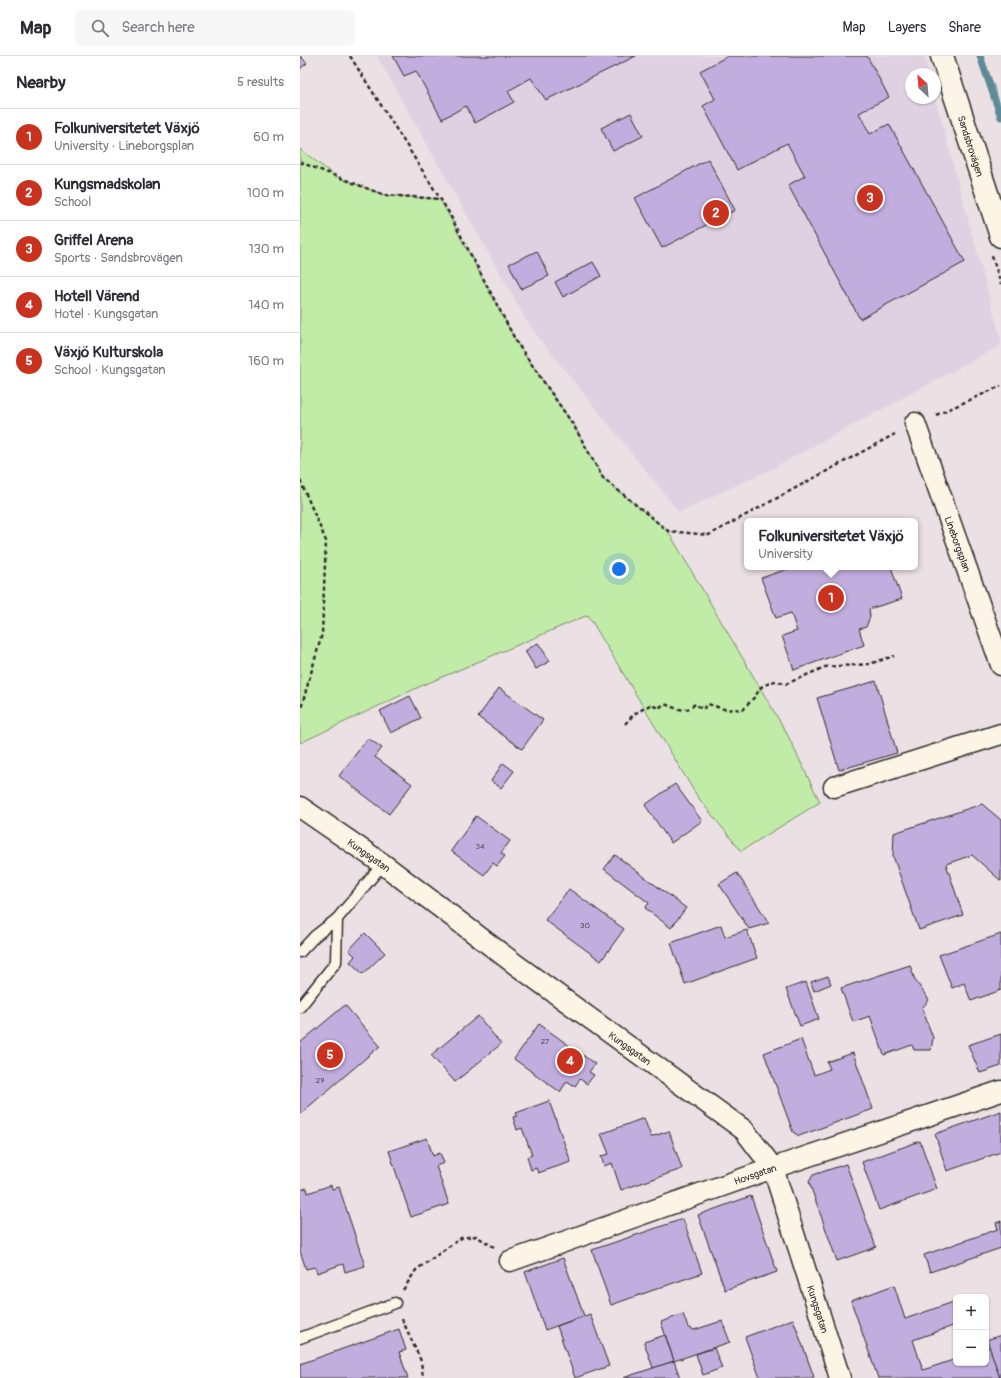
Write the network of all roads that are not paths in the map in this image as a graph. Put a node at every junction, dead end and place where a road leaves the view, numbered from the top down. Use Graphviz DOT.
graph roads {
  1 [pos="942,56"];
  2 [pos="1001,236"];
  3 [pos="915,424"];
  4 [pos="1001,665"];
  5 [pos="1001,734"];
  6 [pos="834,787"];
  7 [pos="300,807"];
  8 [pos="382,864"];
  9 [pos="337,920"];
  10 [pos="300,952"];
  11 [pos="300,1006"];
  12 [pos="1001,1091"];
  13 [pos="773,1168"];
  14 [pos="510,1261"];
  15 [pos="395,1304"];
  16 [pos="300,1338"];
  17 [pos="840,1378"];
  1 -- 2 [label="main road, Sandsbrovägen"];
  3 -- 4 [label="street, Lineborgsplan"];
  5 -- 6 [label="street"];
  7 -- 8 [label="street, Kungsgatan"];
  8 -- 9 [label="lane"];
  8 -- 13 [label="street, Kungsgatan"];
  9 -- 10 [label="lane"];
  9 -- 11 [label="lane"];
  12 -- 13 [label="street, Hovsgatan"];
  13 -- 14 [label="street, Hovsgatan"];
  13 -- 17 [label="street, Kungsgatan"];
  15 -- 16 [label="lane"];
}
